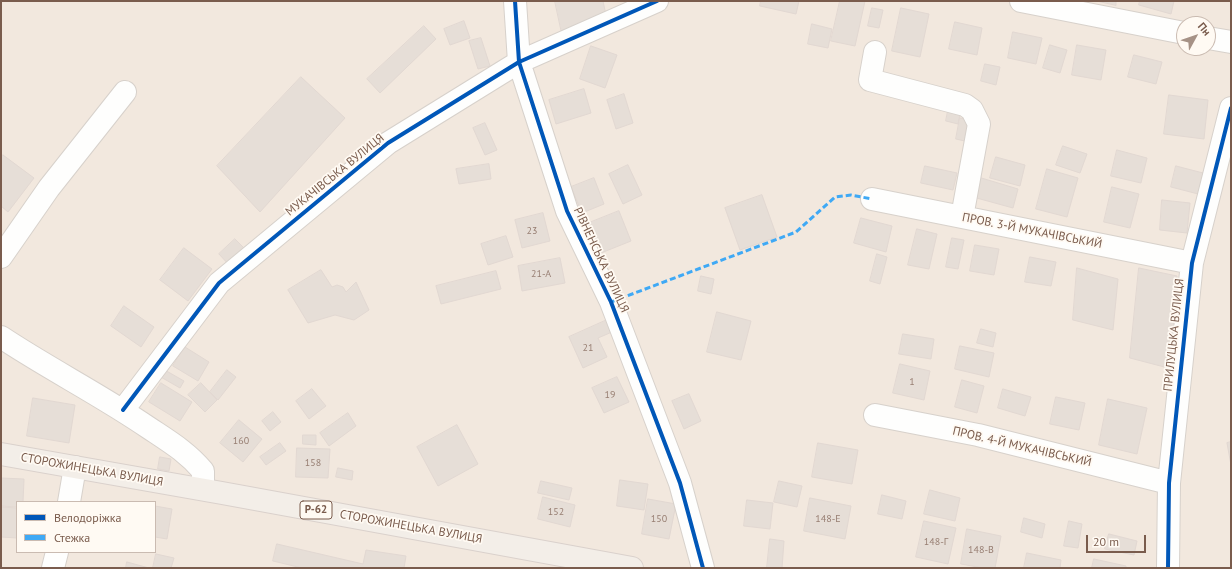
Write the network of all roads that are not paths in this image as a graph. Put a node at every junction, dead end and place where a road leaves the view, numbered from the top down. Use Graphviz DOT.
graph roads {
  1 [pos="515,1"];
  2 [pos="657,1"];
  3 [pos="1021,1"];
  4 [pos="1176,31"];
  5 [pos="1216,39"];
  6 [pos="1231,42"];
  7 [pos="875,52"];
  8 [pos="519,62"];
  9 [pos="125,92"];
  10 [pos="1231,108"];
  11 [pos="872,199"];
  12 [pos="962,217"];
  13 [pos="1,257"];
  14 [pos="1192,262"];
  15 [pos="1,337"];
  16 [pos="123,410"];
  17 [pos="875,415"];
  18 [pos="1,454"];
  19 [pos="75,467"];
  20 [pos="1169,483"];
  21 [pos="203,490"];
  22 [pos="69,501"];
  23 [pos="57,553"];
  24 [pos="53,568"];
  25 [pos="632,568"];
  26 [pos="703,568"];
  27 [pos="1168,568"];
  1 -- 8 [label="street, РІВНЕНСЬКА ВУЛИЦЯ"];
  2 -- 8 [label="street, МУКАЧІВСЬКА ВУЛИЦЯ"];
  3 -- 4 [label="street"];
  5 -- 6 [label="street"];
  7 -- 12 [label="street"];
  8 -- 16 [label="street, МУКАЧІВСЬКА ВУЛИЦЯ"];
  8 -- 26 [label="street, РІВНЕНСЬКА ВУЛИЦЯ"];
  9 -- 13 [label="street"];
  10 -- 14 [label="street, ПРИЛУЦЬКА ВУЛИЦЯ"];
  11 -- 12 [label="street, ПРОВ. 3-Й МУКАЧІВСЬКИЙ"];
  12 -- 14 [label="street, ПРОВ. 3-Й МУКАЧІВСЬКИЙ"];
  14 -- 20 [label="street, ПРИЛУЦЬКА ВУЛИЦЯ"];
  15 -- 16 [label="street"];
  16 -- 21 [label="street"];
  17 -- 20 [label="street, ПРОВ. 4-Й МУКАЧІВСЬКИЙ"];
  18 -- 19 [label="main road, СТОРОЖИНЕЦЬКА ВУЛИЦЯ / Р-62"];
  19 -- 21 [label="main road, СТОРОЖИНЕЦЬКА ВУЛИЦЯ / Р-62"];
  19 -- 22 [label="street"];
  20 -- 27 [label="street, ПРИЛУЦЬКА ВУЛИЦЯ"];
  21 -- 25 [label="main road, СТОРОЖИНЕЦЬКА ВУЛИЦЯ / Р-62"];
  23 -- 24 [label="street"];
}
